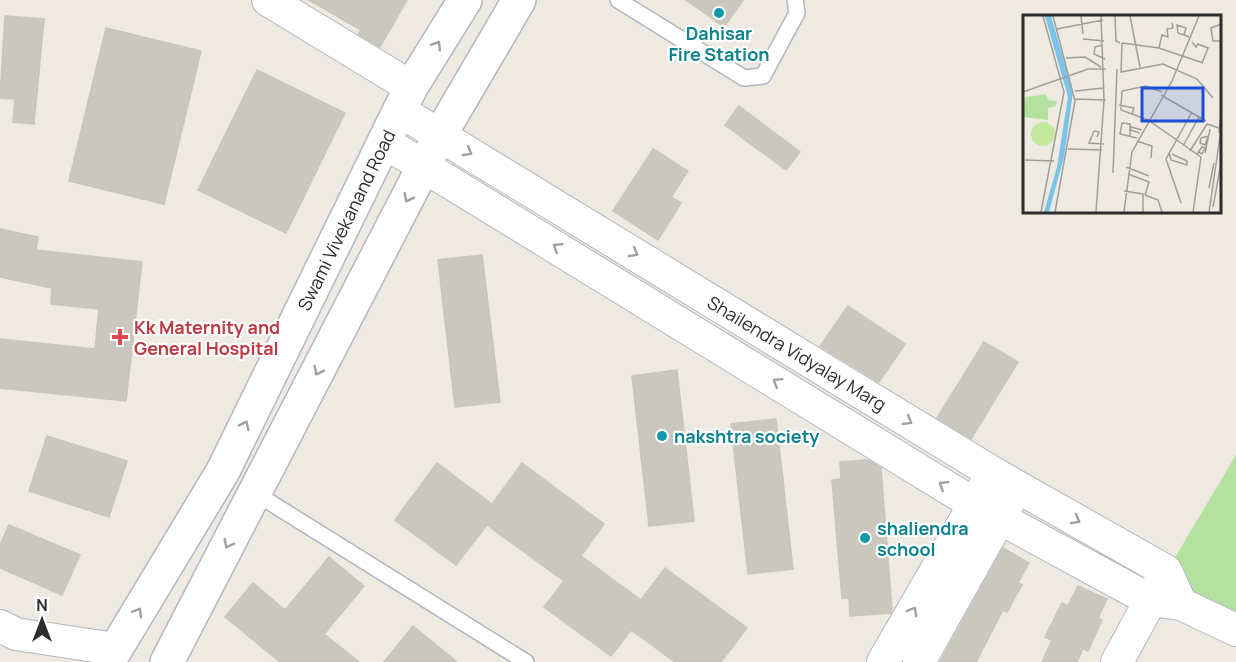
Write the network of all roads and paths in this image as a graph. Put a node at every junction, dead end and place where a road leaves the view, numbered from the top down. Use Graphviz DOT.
graph roads {
  1 [pos="268,0"];
  2 [pos="465,0"];
  3 [pos="519,0"];
  4 [pos="618,0"];
  5 [pos="795,0"];
  6 [pos="405,99"];
  7 [pos="440,135"];
  8 [pos="384,142"];
  9 [pos="425,165"];
  10 [pos="223,471"];
  11 [pos="1005,480"];
  12 [pos="255,493"];
  13 [pos="986,511"];
  14 [pos="1166,572"];
  15 [pos="1150,600"];
  16 [pos="1181,604"];
  17 [pos="0,626"];
  18 [pos="1236,630"];
  19 [pos="112,656"];
  20 [pos="167,662"];
  21 [pos="526,662"];
  22 [pos="883,662"];
  23 [pos="919,662"];
  24 [pos="1117,662"];
  1 -- 6 [label="street, Shailendra Vidyalay Marg"];
  6 -- 2 [label="main road, Swami Vivekanand Road, one-way"];
  3 -- 7 [label="main road"];
  4 -- 5 [label="lane"];
  6 -- 7 [label="street, Shailendra Vidyalay Marg"];
  6 -- 8 [label="main road, Swami Vivekanand Road"];
  7 -- 9 [label="main road"];
  7 -- 11 [label="street, Shailendra Vidyalay Marg, one-way"];
  8 -- 9 [label="street, Shailendra Vidyalay Marg"];
  10 -- 8 [label="main road, Swami Vivekanand Road, one-way"];
  9 -- 12 [label="main road, one-way"];
  13 -- 9 [label="street, Shailendra Vidyalay Marg, one-way"];
  10 -- 12 [label="street"];
  19 -- 10 [label="main road, Swami Vivekanand Road, one-way"];
  11 -- 13 [label="street"];
  11 -- 14 [label="street, Shailendra Vidyalay Marg, one-way"];
  12 -- 20 [label="main road, one-way"];
  12 -- 21 [label="lane"];
  13 -- 15 [label="street, Shailendra Vidyalay Marg"];
  22 -- 13 [label="street, one-way"];
  13 -- 23 [label="street"];
  14 -- 15 [label="street"];
  14 -- 16 [label="street"];
  15 -- 16 [label="street, Shailendra Vidyalay Marg"];
  15 -- 24 [label="street"];
  16 -- 18 [label="street, Shailendra Vidyalay Marg"];
  17 -- 19 [label="street"];
}
